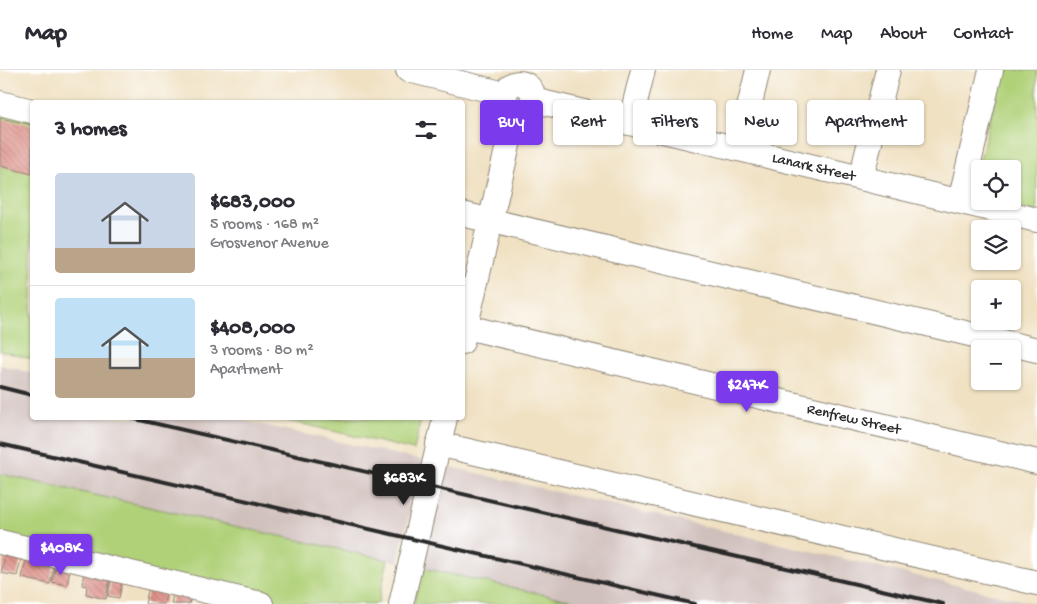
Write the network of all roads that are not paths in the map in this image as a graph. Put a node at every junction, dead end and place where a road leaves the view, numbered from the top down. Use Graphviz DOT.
graph roads {
  1 [pos="643,70"];
  2 [pos="758,70"];
  3 [pos="888,70"];
  4 [pos="991,70"];
  5 [pos="417,71"];
  6 [pos="521,86"];
  7 [pos="0,103"];
  8 [pos="30,110"];
  9 [pos="630,123"];
  10 [pos="739,149"];
  11 [pos="861,178"];
  12 [pos="960,201"];
  13 [pos="465,215"];
  14 [pos="491,220"];
  15 [pos="1037,220"];
  16 [pos="465,327"];
  17 [pos="465,331"];
  18 [pos="1037,350"];
  19 [pos="444,420"];
  20 [pos="438,444"];
  21 [pos="1037,462"];
  22 [pos="0,542"];
  23 [pos="1037,583"];
  24 [pos="262,604"];
  25 [pos="401,604"];
  1 -- 9 [label="street"];
  2 -- 10 [label="street"];
  3 -- 11 [label="street"];
  4 -- 12 [label="street"];
  5 -- 6 [label="street, Lanark Street"];
  6 -- 9 [label="street, Lanark Street"];
  6 -- 14 [label="street"];
  7 -- 8 [label="street"];
  9 -- 10 [label="street, Lanark Street"];
  10 -- 11 [label="street, Lanark Street"];
  11 -- 12 [label="street, Lanark Street"];
  12 -- 15 [label="street, Lanark Street"];
  13 -- 14 [label="street"];
  14 -- 16 [label="street"];
  14 -- 18 [label="street"];
  17 -- 21 [label="street, Renfrew Street"];
  19 -- 20 [label="street"];
  20 -- 23 [label="street"];
  20 -- 25 [label="street"];
  22 -- 24 [label="street"];
}
